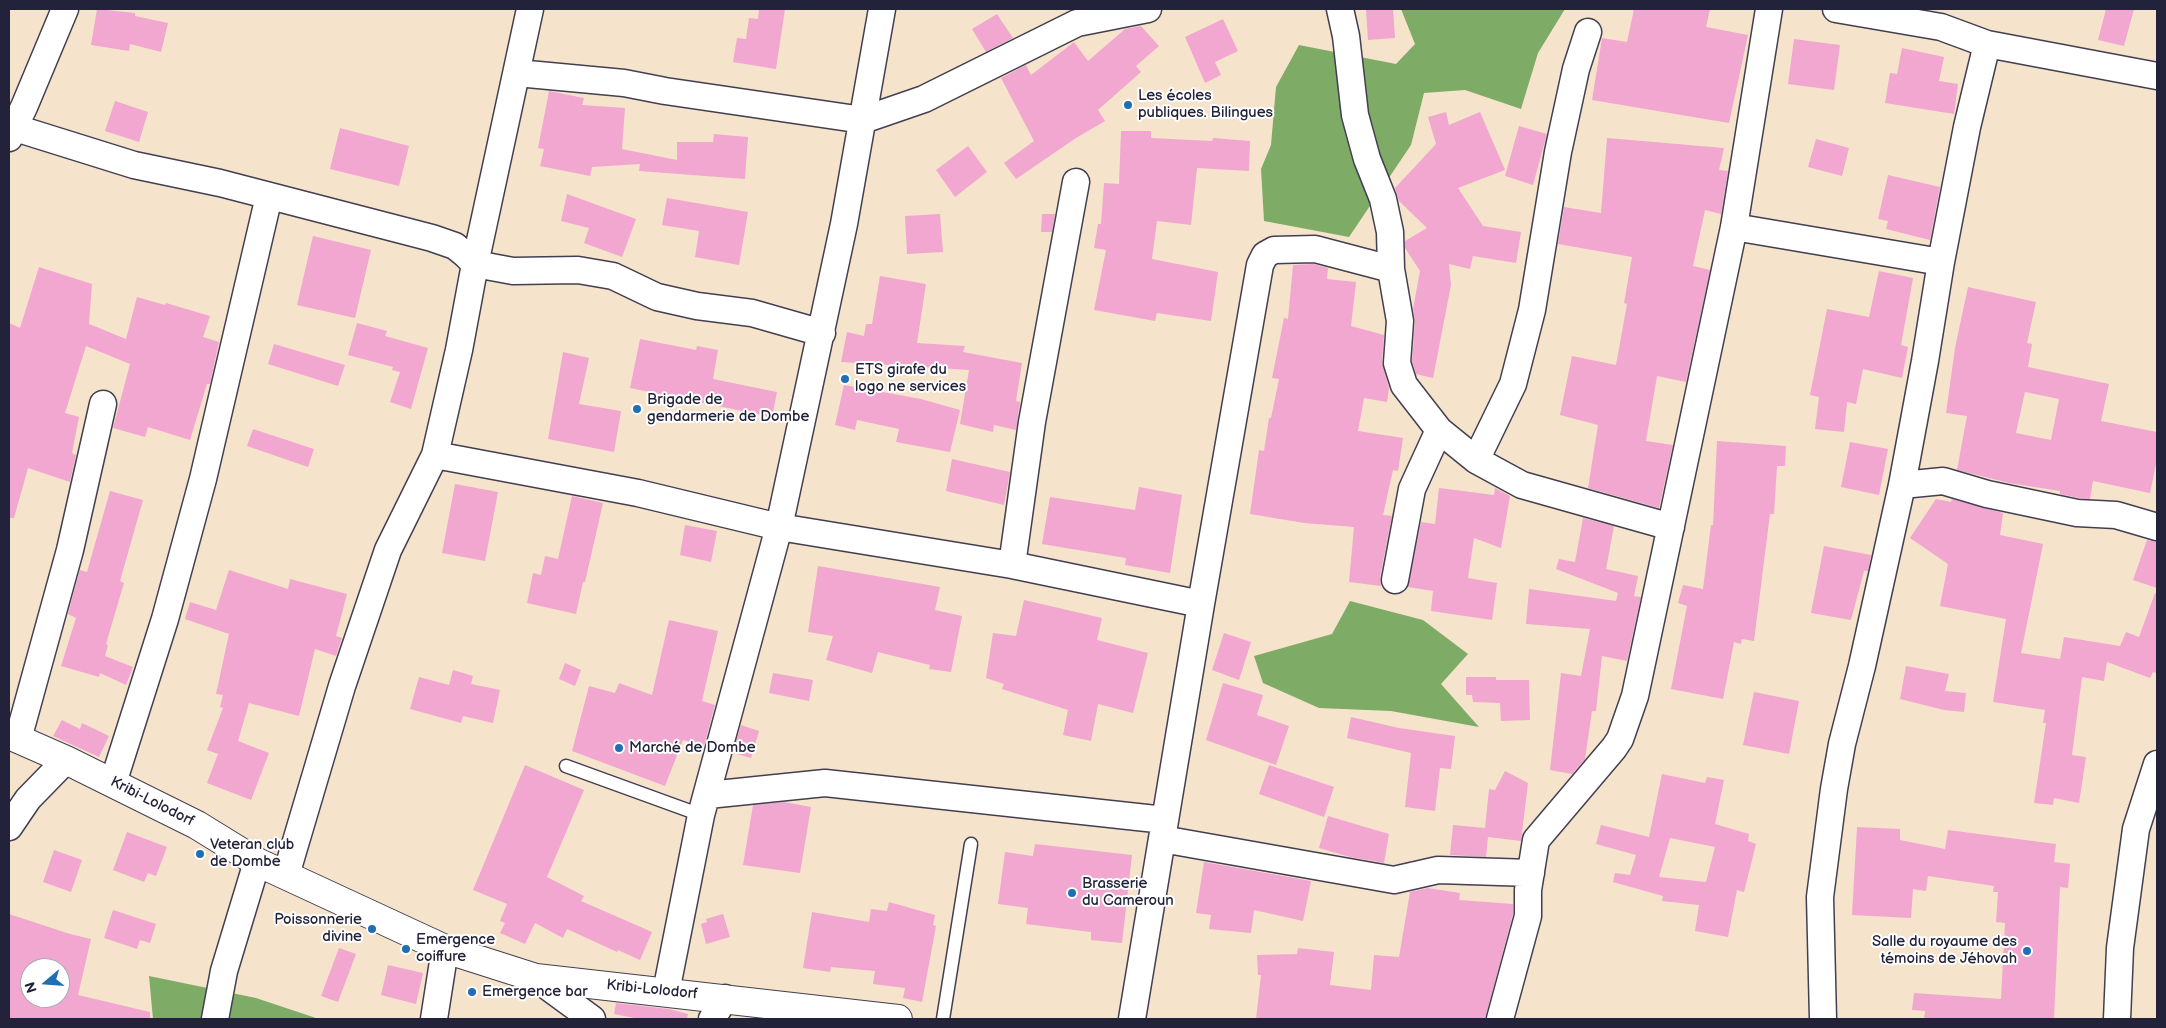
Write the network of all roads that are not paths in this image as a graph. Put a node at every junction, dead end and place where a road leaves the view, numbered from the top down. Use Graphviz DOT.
graph roads {
  1 [pos="65,9"];
  2 [pos="530,9"];
  3 [pos="882,9"];
  4 [pos="1148,9"];
  5 [pos="1340,9"];
  6 [pos="1768,9"];
  7 [pos="1836,9"];
  8 [pos="1081,16"];
  9 [pos="1588,32"];
  10 [pos="1987,44"];
  11 [pos="517,73"];
  12 [pos="2157,76"];
  13 [pos="863,120"];
  14 [pos="10,130"];
  15 [pos="1076,182"];
  16 [pos="269,196"];
  17 [pos="1734,228"];
  18 [pos="1941,262"];
  19 [pos="475,264"];
  20 [pos="1391,269"];
  21 [pos="822,332"];
  22 [pos="103,404"];
  23 [pos="1438,430"];
  24 [pos="435,455"];
  25 [pos="1476,460"];
  26 [pos="1902,485"];
  27 [pos="779,527"];
  28 [pos="1671,527"];
  29 [pos="2157,527"];
  30 [pos="1012,565"];
  31 [pos="1395,580"];
  32 [pos="1201,604"];
  33 [pos="13,737"];
  34 [pos="66,760"];
  35 [pos="2157,764"];
  36 [pos="566,766"];
  37 [pos="113,783"];
  38 [pos="704,805"];
  39 [pos="9,827"];
  40 [pos="1163,830"];
  41 [pos="971,844"];
  42 [pos="257,862"];
  43 [pos="1531,873"];
  44 [pos="286,875"];
  45 [pos="445,949"];
  46 [pos="536,978"];
  47 [pos="666,992"];
  48 [pos="718,1009"];
  49 [pos="215,1019"];
  50 [pos="434,1019"];
  51 [pos="592,1019"];
  52 [pos="898,1019"];
  53 [pos="943,1019"];
  54 [pos="1132,1019"];
  55 [pos="1500,1019"];
  56 [pos="1823,1019"];
  57 [pos="2117,1019"];
  1 -- 14 [label="street"];
  2 -- 11 [label="street"];
  3 -- 13 [label="street"];
  4 -- 8 [label="street"];
  5 -- 20 [label="street"];
  6 -- 17 [label="street"];
  7 -- 10 [label="street"];
  8 -- 13 [label="street"];
  9 -- 25 [label="street"];
  10 -- 12 [label="street"];
  10 -- 18 [label="street"];
  11 -- 13 [label="street"];
  11 -- 19 [label="street"];
  13 -- 21 [label="street"];
  14 -- 16 [label="street"];
  15 -- 30 [label="street"];
  16 -- 19 [label="street"];
  16 -- 37 [label="street"];
  17 -- 18 [label="street"];
  17 -- 28 [label="street"];
  18 -- 26 [label="street"];
  19 -- 21 [label="street"];
  19 -- 24 [label="street"];
  20 -- 23 [label="street"];
  20 -- 32 [label="street"];
  21 -- 27 [label="street"];
  22 -- 33 [label="street"];
  23 -- 25 [label="street"];
  23 -- 31 [label="street"];
  24 -- 27 [label="street"];
  24 -- 44 [label="street"];
  25 -- 28 [label="street"];
  26 -- 29 [label="street"];
  26 -- 56 [label="street"];
  27 -- 30 [label="street"];
  27 -- 38 [label="street"];
  28 -- 43 [label="street"];
  30 -- 32 [label="street"];
  32 -- 40 [label="street"];
  33 -- 34 [label="main road, Kribi-Lolodorf"];
  34 -- 37 [label="main road, Kribi-Lolodorf"];
  34 -- 39 [label="street"];
  35 -- 57 [label="street"];
  36 -- 38 [label="lane"];
  37 -- 42 [label="main road, Kribi-Lolodorf"];
  38 -- 40 [label="street"];
  38 -- 47 [label="street"];
  40 -- 43 [label="street"];
  40 -- 54 [label="street"];
  41 -- 53 [label="lane"];
  42 -- 44 [label="main road, Kribi-Lolodorf"];
  42 -- 49 [label="street"];
  43 -- 55 [label="street"];
  44 -- 45 [label="main road, Kribi-Lolodorf"];
  45 -- 46 [label="main road, Kribi-Lolodorf"];
  45 -- 50 [label="street"];
  46 -- 47 [label="main road, Kribi-Lolodorf"];
  46 -- 51 [label="street"];
  47 -- 48 [label="main road, Kribi-Lolodorf"];
  48 -- 52 [label="main road, Kribi-Lolodorf"];
}
